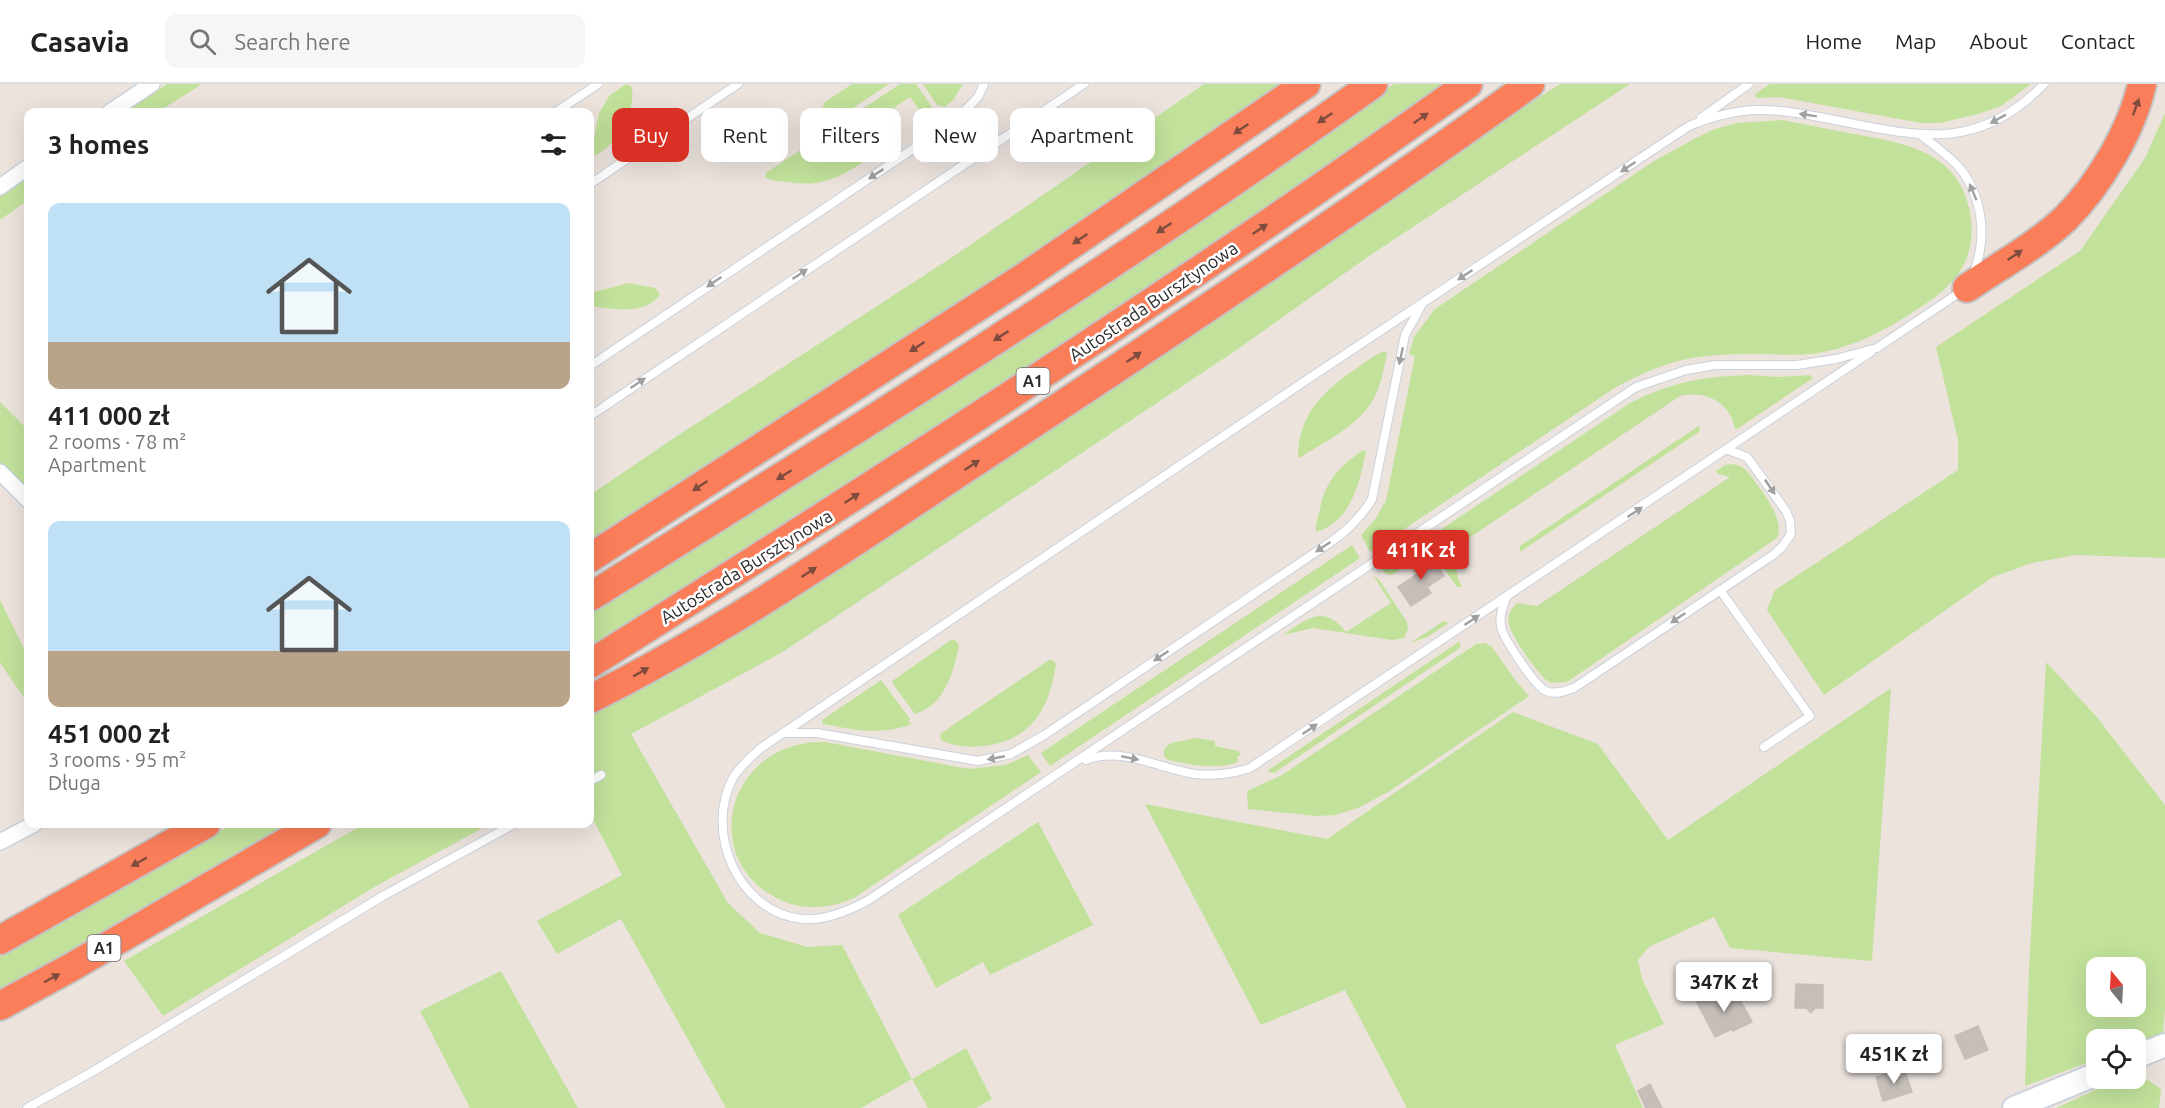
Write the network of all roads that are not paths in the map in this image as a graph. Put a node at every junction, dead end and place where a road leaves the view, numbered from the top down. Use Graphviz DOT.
graph roads {
  1 [pos="152,84"];
  2 [pos="598,84"];
  3 [pos="738,84"];
  4 [pos="984,84"];
  5 [pos="1084,84"];
  6 [pos="1306,84"];
  7 [pos="1372,84"];
  8 [pos="1468,84"];
  9 [pos="1530,84"];
  10 [pos="1749,84"];
  11 [pos="2044,84"];
  12 [pos="2142,84"];
  13 [pos="116,108"];
  14 [pos="562,108"];
  15 [pos="1689,126"];
  16 [pos="1921,135"];
  17 [pos="24,170"];
  18 [pos="594,181"];
  19 [pos="0,187"];
  20 [pos="1966,288"];
  21 [pos="1423,303"];
  22 [pos="1877,348"];
  23 [pos="594,363"];
  24 [pos="594,413"];
  25 [pos="1728,450"];
  26 [pos="0,472"];
  27 [pos="24,496"];
  28 [pos="594,555"];
  29 [pos="1720,590"];
  30 [pos="594,594"];
  31 [pos="1506,597"];
  32 [pos="594,661"];
  33 [pos="594,697"];
  34 [pos="783,733"];
  35 [pos="1764,747"];
  36 [pos="1074,765"];
  37 [pos="600,775"];
  38 [pos="594,779"];
  39 [pos="26,828"];
  40 [pos="198,828"];
  41 [pos="310,828"];
  42 [pos="330,828"];
  43 [pos="507,828"];
  44 [pos="0,842"];
  45 [pos="206,889"];
  46 [pos="0,939"];
  47 [pos="0,1006"];
  48 [pos="2165,1045"];
  49 [pos="2146,1053"];
  50 [pos="2086,1079"];
  51 [pos="27,1108"];
  52 [pos="2014,1108"];
  1 -- 13 [label="street"];
  2 -- 14 [label="lane"];
  3 -- 18 [label="lane"];
  4 -- 23 [label="lane, one-way"];
  24 -- 5 [label="lane, one-way"];
  6 -- 28 [label="highway, one-way"];
  7 -- 30 [label="highway, one-way"];
  32 -- 8 [label="highway, Autostrada Bursztynowa / A1, one-way"];
  33 -- 9 [label="highway, one-way"];
  10 -- 15 [label="lane"];
  11 -- 16 [label="lane, one-way"];
  20 -- 12 [label="highway, one-way"];
  16 -- 15 [label="lane, one-way"];
  15 -- 21 [label="lane, one-way"];
  20 -- 16 [label="lane, one-way"];
  17 -- 19 [label="street"];
  20 -- 22 [label="lane"];
  21 -- 34 [label="lane"];
  21 -- 34 [label="lane, one-way"];
  22 -- 25 [label="lane"];
  22 -- 36 [label="lane"];
  25 -- 29 [label="lane, one-way"];
  31 -- 25 [label="lane, one-way"];
  26 -- 27 [label="street"];
  29 -- 31 [label="lane, one-way"];
  29 -- 35 [label="lane"];
  36 -- 31 [label="lane, one-way"];
  34 -- 36 [label="lane"];
  37 -- 38 [label="lane"];
  39 -- 44 [label="street"];
  40 -- 46 [label="highway, one-way"];
  41 -- 45 [label="highway, A1"];
  42 -- 45 [label="highway"];
  43 -- 51 [label="lane"];
  47 -- 45 [label="highway, A1, one-way"];
  48 -- 49 [label="street"];
  50 -- 52 [label="street"];
}
